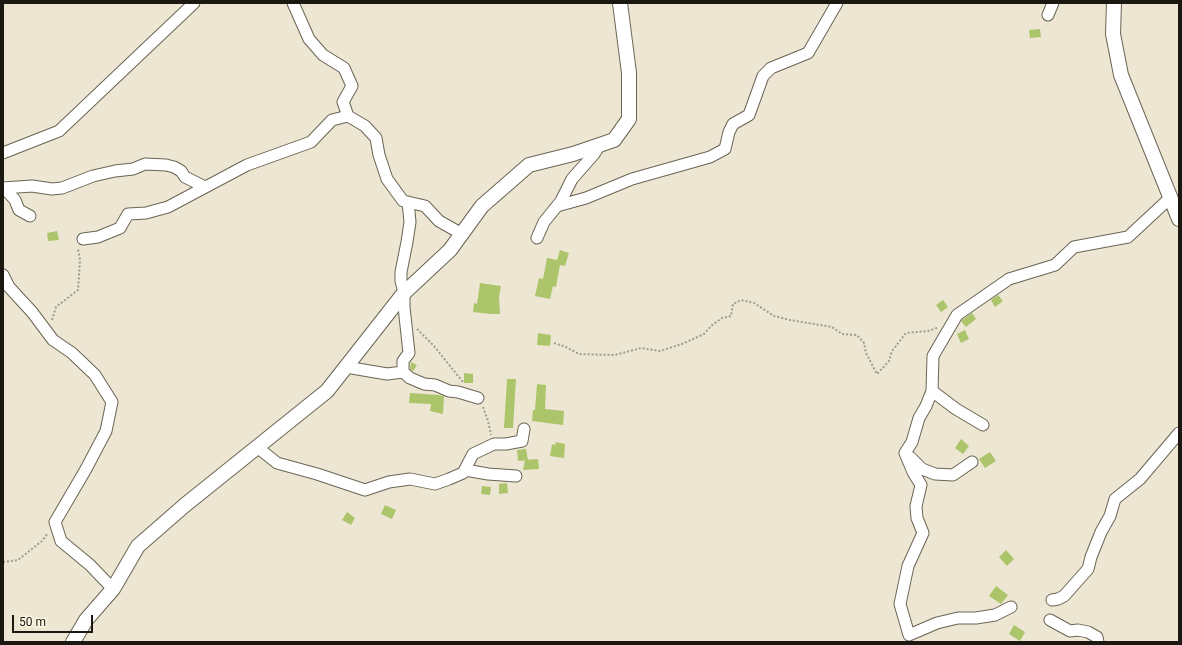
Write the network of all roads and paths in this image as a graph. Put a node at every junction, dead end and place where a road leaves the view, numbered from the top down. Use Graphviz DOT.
graph roads {
  1 [pos="194,3"];
  2 [pos="293,3"];
  3 [pos="620,3"];
  4 [pos="836,3"];
  5 [pos="1053,3"];
  6 [pos="1114,3"];
  7 [pos="1048,15"];
  8 [pos="348,116"];
  9 [pos="600,145"];
  10 [pos="3,153"];
  11 [pos="205,187"];
  12 [pos="4,189"];
  13 [pos="1170,197"];
  14 [pos="408,202"];
  15 [pos="557,206"];
  16 [pos="30,216"];
  17 [pos="1179,219"];
  18 [pos="462,234"];
  19 [pos="537,238"];
  20 [pos="80,242"];
  21 [pos="3,275"];
  22 [pos="404,294"];
  23 [pos="406,317"];
  24 [pos="950,326"];
  25 [pos="48,333"];
  26 [pos="554,343"];
  27 [pos="346,367"];
  28 [pos="403,372"];
  29 [pos="464,384"];
  30 [pos="932,391"];
  31 [pos="478,398"];
  32 [pos="983,425"];
  33 [pos="524,429"];
  34 [pos="1179,434"];
  35 [pos="498,444"];
  36 [pos="257,447"];
  37 [pos="905,453"];
  38 [pos="972,462"];
  39 [pos="465,470"];
  40 [pos="516,476"];
  41 [pos="54,522"];
  42 [pos="3,562"];
  43 [pos="113,589"];
  44 [pos="1052,600"];
  45 [pos="1011,607"];
  46 [pos="1050,620"];
  47 [pos="73,642"];
  48 [pos="1098,642"];
  1 -- 10 [label="street"];
  2 -- 8 [label="street"];
  3 -- 9 [label="street"];
  4 -- 15 [label="street"];
  5 -- 7 [label="street"];
  6 -- 13 [label="street"];
  8 -- 11 [label="street"];
  8 -- 14 [label="street"];
  9 -- 15 [label="street"];
  9 -- 18 [label="street"];
  11 -- 12 [label="street"];
  11 -- 20 [label="street"];
  12 -- 16 [label="street"];
  13 -- 17 [label="street"];
  13 -- 24 [label="street"];
  14 -- 18 [label="street"];
  14 -- 22 [label="street"];
  15 -- 19 [label="street"];
  18 -- 22 [label="street"];
  20 -- 25 [label="path"];
  21 -- 25 [label="street"];
  22 -- 23 [label="street"];
  22 -- 27 [label="street"];
  23 -- 28 [label="street"];
  23 -- 29 [label="path"];
  24 -- 26 [label="path"];
  24 -- 30 [label="street"];
  25 -- 41 [label="street"];
  27 -- 28 [label="street"];
  27 -- 36 [label="street"];
  28 -- 31 [label="street"];
  30 -- 32 [label="street"];
  30 -- 37 [label="street"];
  31 -- 35 [label="path"];
  33 -- 35 [label="street"];
  34 -- 44 [label="street"];
  35 -- 39 [label="street"];
  36 -- 39 [label="street"];
  36 -- 43 [label="street"];
  37 -- 38 [label="street"];
  37 -- 45 [label="street"];
  39 -- 40 [label="street"];
  41 -- 42 [label="path"];
  41 -- 43 [label="street"];
  43 -- 47 [label="street"];
  46 -- 48 [label="street"];
}
